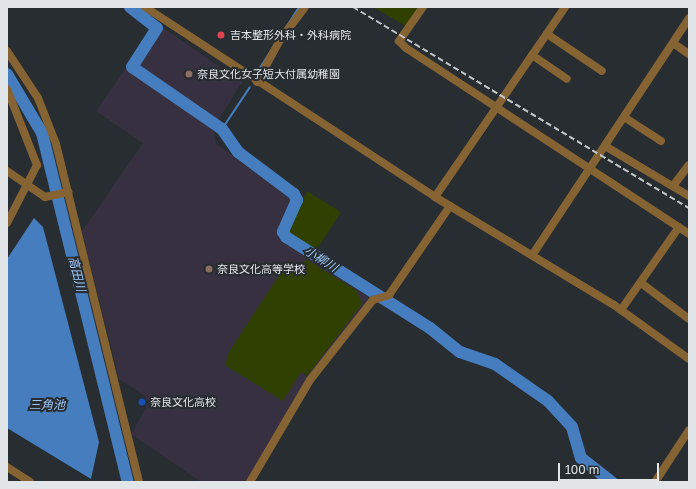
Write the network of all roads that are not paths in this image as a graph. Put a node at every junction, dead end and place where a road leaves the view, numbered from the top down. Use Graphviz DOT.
graph roads {
  1 [pos="145,7"];
  2 [pos="305,7"];
  3 [pos="422,7"];
  4 [pos="565,7"];
  5 [pos="689,18"];
  6 [pos="547,34"];
  7 [pos="673,43"];
  8 [pos="7,51"];
  9 [pos="689,54"];
  10 [pos="532,55"];
  11 [pos="602,71"];
  12 [pos="567,79"];
  13 [pos="257,82"];
  14 [pos="7,89"];
  15 [pos="499,107"];
  16 [pos="624,117"];
  17 [pos="661,141"];
  18 [pos="605,146"];
  19 [pos="689,165"];
  20 [pos="590,167"];
  21 [pos="7,171"];
  22 [pos="27,186"];
  23 [pos="673,186"];
  24 [pos="66,193"];
  25 [pos="689,196"];
  26 [pos="435,197"];
  27 [pos="450,206"];
  28 [pos="7,223"];
  29 [pos="679,227"];
  30 [pos="689,234"];
  31 [pos="533,254"];
  32 [pos="641,283"];
  33 [pos="621,310"];
  34 [pos="689,319"];
  35 [pos="689,358"];
  36 [pos="689,430"];
  37 [pos="7,467"];
  38 [pos="30,482"];
  39 [pos="140,482"];
  40 [pos="250,482"];
  41 [pos="655,482"];
  1 -- 13 [label="street"];
  2 -- 13 [label="street"];
  3 -- 15 [label="street"];
  4 -- 6 [label="street"];
  5 -- 7 [label="street"];
  6 -- 10 [label="street"];
  6 -- 11 [label="street"];
  7 -- 9 [label="street"];
  7 -- 16 [label="street"];
  8 -- 24 [label="street"];
  10 -- 12 [label="street"];
  10 -- 15 [label="street"];
  13 -- 26 [label="street"];
  14 -- 22 [label="street"];
  15 -- 20 [label="street"];
  15 -- 26 [label="street"];
  16 -- 17 [label="street"];
  16 -- 18 [label="street"];
  18 -- 20 [label="street"];
  18 -- 23 [label="street"];
  19 -- 23 [label="street"];
  20 -- 29 [label="street"];
  20 -- 31 [label="street"];
  21 -- 22 [label="street"];
  22 -- 24 [label="street"];
  22 -- 28 [label="street"];
  23 -- 25 [label="street"];
  24 -- 39 [label="street"];
  26 -- 27 [label="street"];
  27 -- 31 [label="street"];
  27 -- 40 [label="street"];
  29 -- 30 [label="street"];
  29 -- 32 [label="street"];
  31 -- 33 [label="street"];
  32 -- 33 [label="street"];
  32 -- 34 [label="street"];
  33 -- 35 [label="street"];
  36 -- 41 [label="street"];
  37 -- 38 [label="street"];
}
